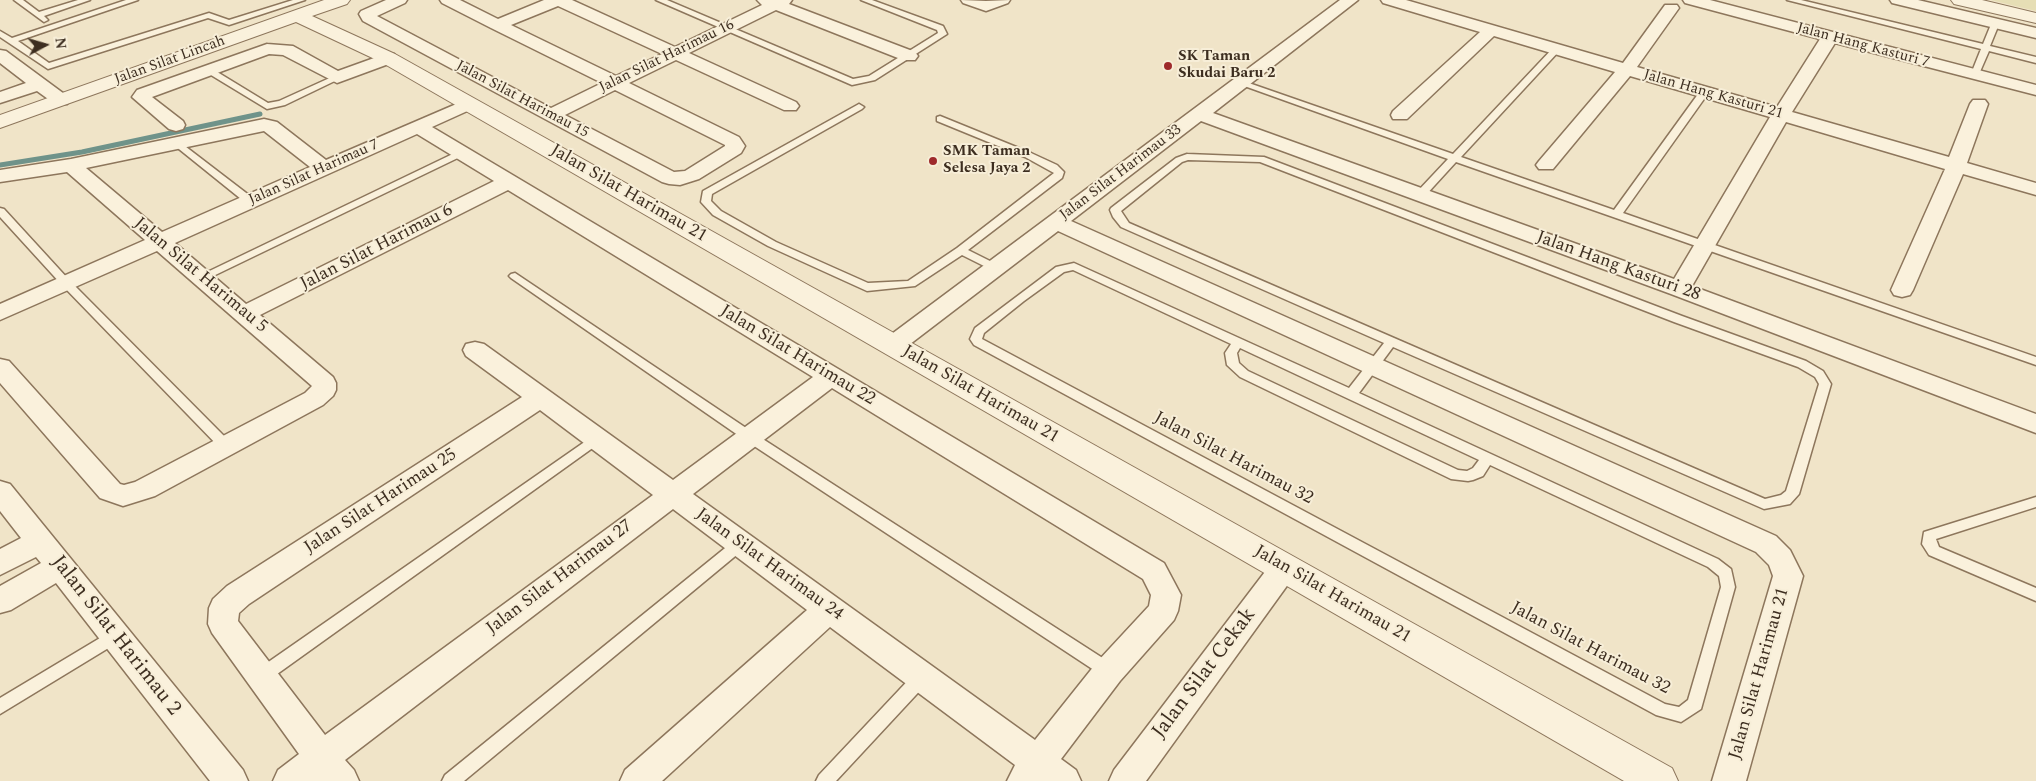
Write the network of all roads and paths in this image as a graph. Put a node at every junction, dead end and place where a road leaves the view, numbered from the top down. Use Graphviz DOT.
graph roads {
  1 [pos="18,0"];
  2 [pos="86,0"];
  3 [pos="134,0"];
  4 [pos="341,0"];
  5 [pos="399,0"];
  6 [pos="448,0"];
  7 [pos="558,0"];
  8 [pos="660,0"];
  9 [pos="865,0"];
  10 [pos="969,0"];
  11 [pos="1002,0"];
  12 [pos="1350,0"];
  13 [pos="1389,0"];
  14 [pos="1691,0"];
  15 [pos="1791,0"];
  16 [pos="1898,0"];
  17 [pos="1960,0"];
  18 [pos="775,1"];
  19 [pos="293,7"];
  20 [pos="1671,8"];
  21 [pos="38,15"];
  22 [pos="2036,18"];
  23 [pos="1995,24"];
  24 [pos="497,25"];
  25 [pos="52,26"];
  26 [pos="726,28"];
  27 [pos="1491,30"];
  28 [pos="0,33"];
  29 [pos="2036,34"];
  30 [pos="1830,37"];
  31 [pos="1984,47"];
  32 [pos="1557,49"];
  33 [pos="675,53"];
  34 [pos="4,55"];
  35 [pos="908,56"];
  36 [pos="388,58"];
  37 [pos="2036,60"];
  38 [pos="208,70"];
  39 [pos="1627,70"];
  40 [pos="1975,74"];
  41 [pos="337,78"];
  42 [pos="1240,83"];
  43 [pos="39,84"];
  44 [pos="613,84"];
  45 [pos="2036,90"];
  46 [pos="1704,92"];
  47 [pos="0,98"];
  48 [pos="60,100"];
  49 [pos="468,104"];
  50 [pos="1979,104"];
  51 [pos="790,106"];
  52 [pos="859,107"];
  53 [pos="1199,114"];
  54 [pos="551,115"];
  55 [pos="1400,115"];
  56 [pos="1781,115"];
  57 [pos="940,119"];
  58 [pos="0,122"];
  59 [pos="417,126"];
  60 [pos="176,134"];
  61 [pos="461,153"];
  62 [pos="623,155"];
  63 [pos="1456,159"];
  64 [pos="70,165"];
  65 [pos="1546,165"];
  66 [pos="1956,166"];
  67 [pos="324,168"];
  68 [pos="591,174"];
  69 [pos="0,176"];
  70 [pos="509,182"];
  71 [pos="2036,189"];
  72 [pos="1420,195"];
  73 [pos="250,201"];
  74 [pos="0,211"];
  75 [pos="1616,215"];
  76 [pos="1057,222"];
  77 [pos="159,242"];
  78 [pos="1704,246"];
  79 [pos="961,250"];
  80 [pos="996,268"];
  81 [pos="515,276"];
  82 [pos="204,277"];
  83 [pos="66,283"];
  84 [pos="1680,289"];
  85 [pos="1902,290"];
  86 [pos="0,313"];
  87 [pos="246,313"];
  88 [pos="1238,342"];
  89 [pos="893,345"];
  90 [pos="475,350"];
  91 [pos="1382,354"];
  92 [pos="2036,361"];
  93 [pos="0,367"];
  94 [pos="831,376"];
  95 [pos="1351,394"];
  96 [pos="540,398"];
  97 [pos="2036,424"];
  98 [pos="750,437"];
  99 [pos="596,439"];
  100 [pos="226,446"];
  101 [pos="1488,458"];
  102 [pos="0,491"];
  103 [pos="673,495"];
  104 [pos="2036,502"];
  105 [pos="40,541"];
  106 [pos="740,544"];
  107 [pos="0,563"];
  108 [pos="60,566"];
  109 [pos="1284,568"];
  110 [pos="2036,595"];
  111 [pos="0,601"];
  112 [pos="829,609"];
  113 [pos="115,636"];
  114 [pos="1109,671"];
  115 [pos="260,677"];
  116 [pos="922,677"];
  117 [pos="0,707"];
  118 [pos="332,769"];
  119 [pos="1042,775"];
  120 [pos="230,781"];
  121 [pos="290,781"];
  122 [pos="451,781"];
  123 [pos="637,781"];
  124 [pos="825,781"];
  125 [pos="1126,781"];
  126 [pos="1660,781"];
  127 [pos="1729,781"];
  1 -- 21 [label="lane"];
  2 -- 21 [label="lane"];
  3 -- 25 [label="lane"];
  4 -- 19 [label="street, Jalan Silat Lincah"];
  5 -- 54 [label="street, Jalan Silat Harimau 15"];
  6 -- 24 [label="street"];
  7 -- 24 [label="street"];
  7 -- 33 [label="street"];
  8 -- 26 [label="lane"];
  9 -- 35 [label="lane"];
  10 -- 11 [label="street"];
  12 -- 42 [label="street, Jalan Silat Harimau 33"];
  13 -- 27 [label="street, Jalan Hang Kasturi 21"];
  14 -- 30 [label="street, Jalan Hang Kasturi 7"];
  15 -- 31 [label="lane"];
  16 -- 23 [label="street"];
  17 -- 22 [label="street"];
  18 -- 26 [label="street, Jalan Silat Harimau 16"];
  18 -- 35 [label="street"];
  19 -- 34 [label="lane"];
  19 -- 36 [label="street, Jalan Silat Harimau 21"];
  19 -- 48 [label="street, Jalan Silat Lincah"];
  20 -- 39 [label="street"];
  21 -- 25 [label="lane"];
  23 -- 29 [label="street"];
  23 -- 31 [label="lane"];
  24 -- 44 [label="street"];
  25 -- 34 [label="lane"];
  26 -- 33 [label="street, Jalan Silat Harimau 16"];
  26 -- 35 [label="lane"];
  27 -- 32 [label="street, Jalan Hang Kasturi 21"];
  27 -- 55 [label="street"];
  28 -- 34 [label="lane"];
  30 -- 40 [label="street, Jalan Hang Kasturi 7"];
  30 -- 56 [label="street"];
  31 -- 37 [label="lane"];
  31 -- 40 [label="lane"];
  32 -- 39 [label="street, Jalan Hang Kasturi 21"];
  32 -- 63 [label="lane"];
  33 -- 44 [label="street, Jalan Silat Harimau 16"];
  33 -- 51 [label="street"];
  34 -- 43 [label="street"];
  36 -- 41 [label="street"];
  36 -- 49 [label="street, Jalan Silat Harimau 21"];
  38 -- 41 [label="street"];
  38 -- 41 [label="lane"];
  38 -- 60 [label="street"];
  39 -- 46 [label="street, Jalan Hang Kasturi 21"];
  39 -- 65 [label="street"];
  40 -- 45 [label="street, Jalan Hang Kasturi 7"];
  42 -- 53 [label="street, Jalan Silat Harimau 33"];
  42 -- 63 [label="lane"];
  43 -- 47 [label="street"];
  43 -- 48 [label="street"];
  44 -- 54 [label="street, Jalan Silat Harimau 16"];
  44 -- 62 [label="street, Jalan Silat Harimau 15"];
  46 -- 56 [label="street, Jalan Hang Kasturi 21"];
  46 -- 75 [label="lane"];
  48 -- 58 [label="street, Jalan Silat Lincah"];
  49 -- 59 [label="street, Jalan Silat Harimau 7"];
  49 -- 68 [label="street, Jalan Silat Harimau 21"];
  50 -- 66 [label="street"];
  52 -- 79 [label="lane"];
  53 -- 72 [label="street, Jalan Hang Kasturi 28"];
  53 -- 76 [label="street, Jalan Silat Harimau 33"];
  54 -- 62 [label="street, Jalan Silat Harimau 15"];
  56 -- 66 [label="street, Jalan Hang Kasturi 21"];
  56 -- 78 [label="street"];
  57 -- 79 [label="lane"];
  59 -- 61 [label="street, Jalan Silat Harimau 22"];
  59 -- 67 [label="street, Jalan Silat Harimau 7"];
  60 -- 64 [label="street"];
  60 -- 67 [label="street"];
  60 -- 73 [label="lane"];
  61 -- 70 [label="street, Jalan Silat Harimau 22"];
  61 -- 82 [label="lane"];
  62 -- 68 [label="street"];
  63 -- 72 [label="lane"];
  63 -- 75 [label="lane"];
  64 -- 69 [label="street"];
  64 -- 77 [label="street, Jalan Silat Harimau 5"];
  66 -- 71 [label="street, Jalan Hang Kasturi 21"];
  66 -- 85 [label="street"];
  67 -- 73 [label="street, Jalan Silat Harimau 7"];
  68 -- 89 [label="street, Jalan Silat Harimau 21"];
  70 -- 87 [label="street, Jalan Silat Harimau 6"];
  70 -- 94 [label="street, Jalan Silat Harimau 22"];
  72 -- 84 [label="street, Jalan Hang Kasturi 28"];
  73 -- 77 [label="street, Jalan Silat Harimau 7"];
  74 -- 83 [label="lane"];
  75 -- 78 [label="lane"];
  76 -- 80 [label="street, Jalan Silat Harimau 33"];
  76 -- 91 [label="street, Jalan Silat Harimau 21"];
  77 -- 82 [label="street, Jalan Silat Harimau 5"];
  77 -- 83 [label="street, Jalan Silat Harimau 7"];
  78 -- 84 [label="street"];
  78 -- 92 [label="lane"];
  79 -- 80 [label="lane"];
  80 -- 89 [label="street, Jalan Silat Harimau 33"];
  81 -- 98 [label="lane"];
  82 -- 87 [label="street, Jalan Silat Harimau 5"];
  83 -- 86 [label="street, Jalan Silat Harimau 7"];
  83 -- 100 [label="lane"];
  84 -- 97 [label="street, Jalan Hang Kasturi 28"];
  87 -- 100 [label="street, Jalan Silat Harimau 5"];
  88 -- 95 [label="lane, Jalan Silat Harimau 32"];
  88 -- 101 [label="lane"];
  88 -- 101 [label="lane, Jalan Silat Harimau 32"];
  89 -- 109 [label="street, Jalan Silat Harimau 21"];
  90 -- 96 [label="street, Jalan Silat Harimau 24"];
  91 -- 91 [label="lane"];
  91 -- 95 [label="lane"];
  91 -- 127 [label="street, Jalan Silat Harimau 21"];
  93 -- 100 [label="street"];
  94 -- 98 [label="street, Jalan Silat Harimau 27"];
  94 -- 114 [label="street, Jalan Silat Harimau 22"];
  95 -- 101 [label="lane, Jalan Silat Harimau 32"];
  96 -- 99 [label="street, Jalan Silat Harimau 24"];
  96 -- 115 [label="street, Jalan Silat Harimau 25"];
  98 -- 103 [label="street, Jalan Silat Harimau 27"];
  98 -- 114 [label="lane"];
  99 -- 103 [label="street, Jalan Silat Harimau 24"];
  99 -- 115 [label="lane"];
  102 -- 105 [label="street, Jalan Silat Harimau 2"];
  103 -- 106 [label="street, Jalan Silat Harimau 24"];
  103 -- 118 [label="street, Jalan Silat Harimau 27"];
  104 -- 110 [label="lane"];
  105 -- 107 [label="street"];
  105 -- 108 [label="street, Jalan Silat Harimau 2"];
  106 -- 112 [label="street, Jalan Silat Harimau 24"];
  106 -- 122 [label="lane"];
  108 -- 111 [label="street"];
  108 -- 113 [label="street, Jalan Silat Harimau 2"];
  109 -- 125 [label="street, Jalan Silat Cekak"];
  109 -- 126 [label="street, Jalan Silat Harimau 21"];
  112 -- 116 [label="street, Jalan Silat Harimau 24"];
  112 -- 123 [label="street"];
  113 -- 117 [label="lane"];
  113 -- 120 [label="street, Jalan Silat Harimau 2"];
  114 -- 119 [label="street"];
  115 -- 118 [label="street"];
  116 -- 119 [label="street, Jalan Silat Harimau 24"];
  116 -- 124 [label="lane"];
  118 -- 121 [label="street, Jalan Silat Harimau 27"];
}
